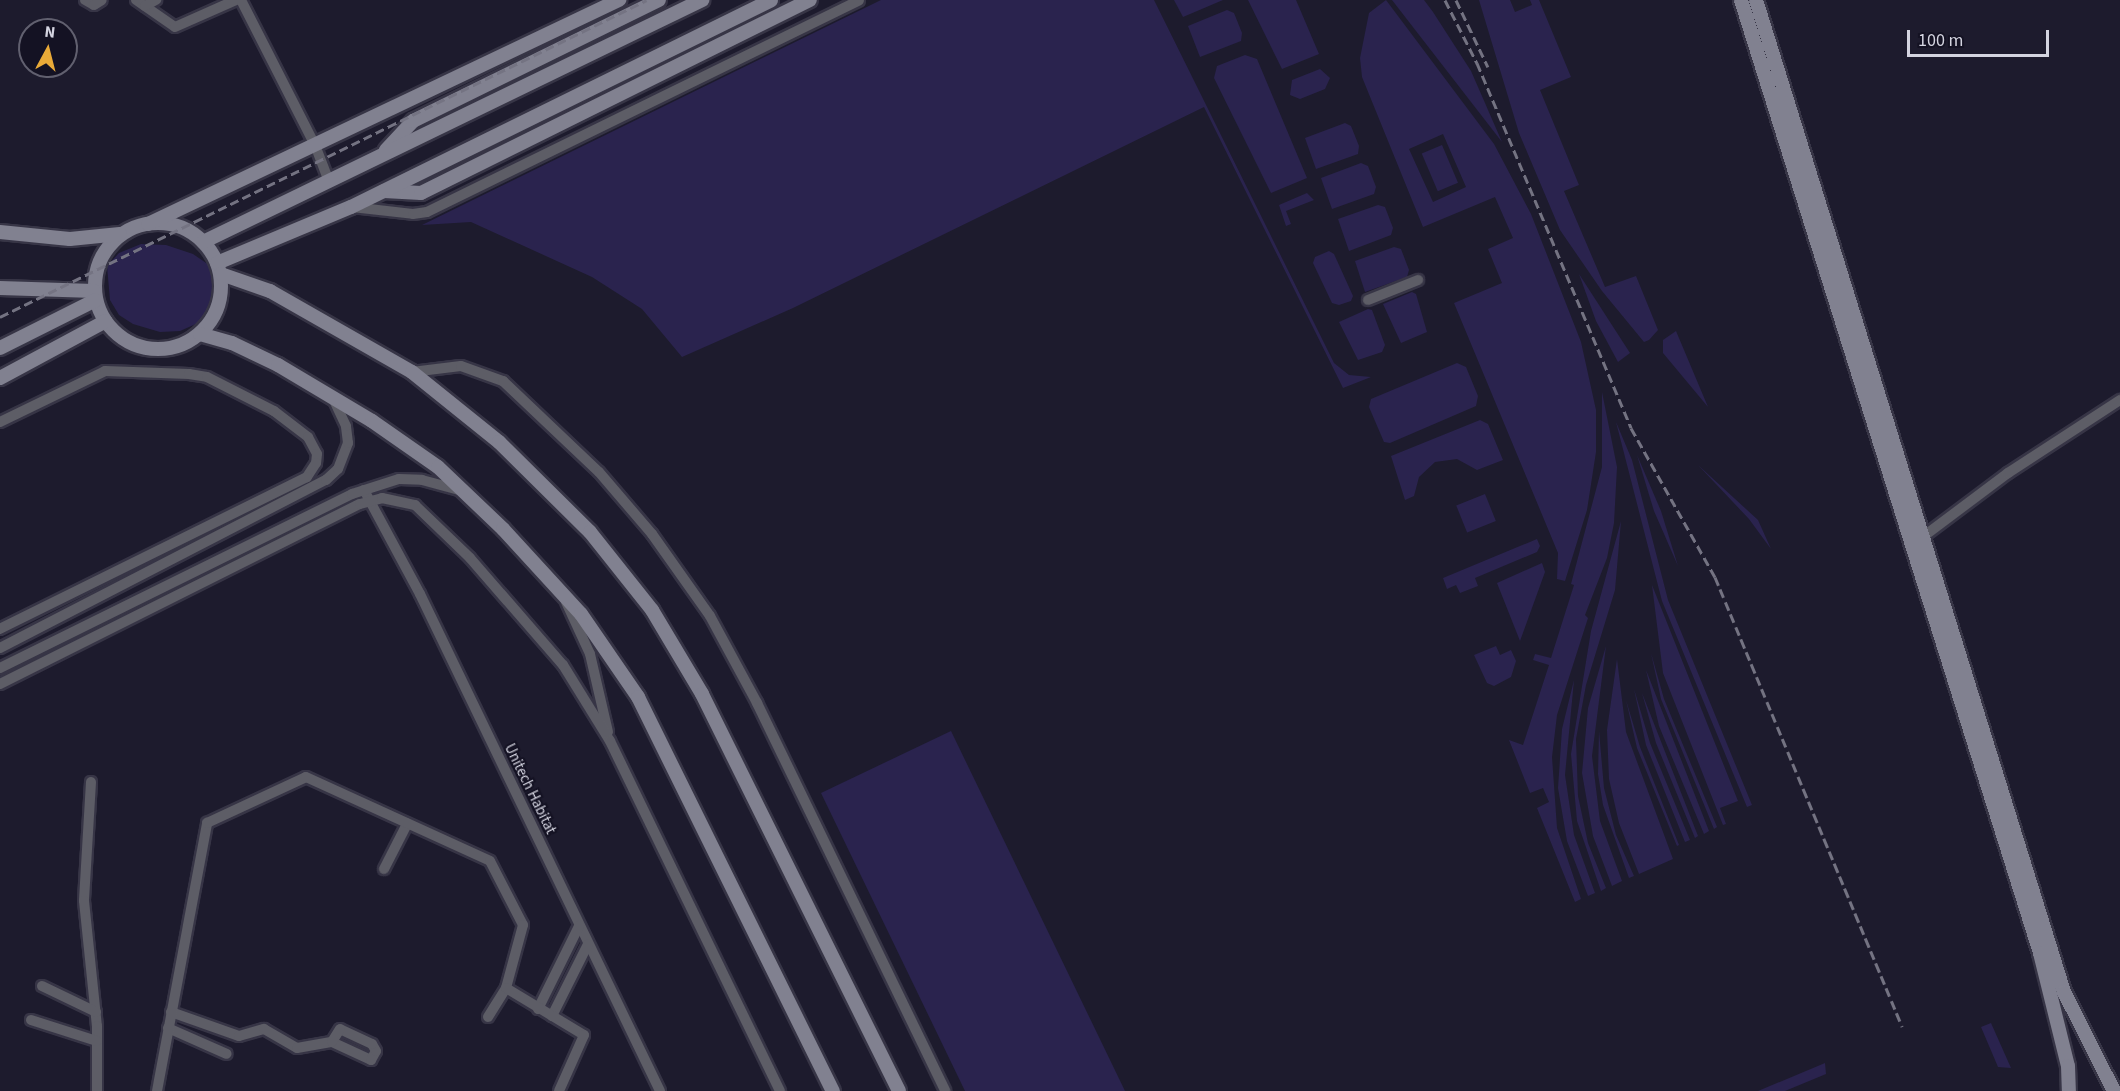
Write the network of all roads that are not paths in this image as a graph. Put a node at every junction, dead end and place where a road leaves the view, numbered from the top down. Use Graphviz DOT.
graph roads {
  1 [pos="85,0"];
  2 [pos="102,0"];
  3 [pos="156,0"];
  4 [pos="236,0"];
  5 [pos="241,0"];
  6 [pos="619,0"];
  7 [pos="659,0"];
  8 [pos="702,0"];
  9 [pos="771,0"];
  10 [pos="810,0"];
  11 [pos="859,0"];
  12 [pos="1741,0"];
  13 [pos="1756,0"];
  14 [pos="142,3"];
  15 [pos="315,145"];
  16 [pos="383,154"];
  17 [pos="329,181"];
  18 [pos="384,190"];
  19 [pos="351,207"];
  20 [pos="148,224"];
  21 [pos="0,232"];
  22 [pos="124,233"];
  23 [pos="203,242"];
  24 [pos="219,268"];
  25 [pos="1418,280"];
  26 [pos="0,288"];
  27 [pos="95,295"];
  28 [pos="1368,300"];
  29 [pos="106,321"];
  30 [pos="200,334"];
  31 [pos="0,348"];
  32 [pos="412,372"];
  33 [pos="0,378"];
  34 [pos="333,398"];
  35 [pos="2120,400"];
  36 [pos="0,422"];
  37 [pos="396,480"];
  38 [pos="364,490"];
  39 [pos="463,491"];
  40 [pos="395,498"];
  41 [pos="370,501"];
  42 [pos="259,502"];
  43 [pos="266,511"];
  44 [pos="312,531"];
  45 [pos="1924,536"];
  46 [pos="265,537"];
  47 [pos="93,584"];
  48 [pos="561,591"];
  49 [pos="100,597"];
  50 [pos="0,629"];
  51 [pos="0,648"];
  52 [pos="0,668"];
  53 [pos="0,684"];
  54 [pos="610,741"];
  55 [pos="91,782"];
  56 [pos="407,824"];
  57 [pos="384,869"];
  58 [pos="579,926"];
  59 [pos="588,944"];
  60 [pos="42,986"];
  61 [pos="506,988"];
  62 [pos="538,1009"];
  63 [pos="96,1012"];
  64 [pos="171,1012"];
  65 [pos="552,1016"];
  66 [pos="488,1017"];
  67 [pos="31,1020"];
  68 [pos="168,1028"];
  69 [pos="97,1041"];
  70 [pos="332,1042"];
  71 [pos="227,1054"];
  72 [pos="97,1091"];
  73 [pos="157,1091"];
  74 [pos="559,1091"];
  75 [pos="660,1091"];
  76 [pos="780,1091"];
  77 [pos="833,1091"];
  78 [pos="899,1091"];
  79 [pos="945,1091"];
  80 [pos="2069,1091"];
  81 [pos="2114,1091"];
  1 -- 2 [label="street"];
  3 -- 14 [label="street"];
  4 -- 14 [label="street"];
  5 -- 15 [label="street"];
  6 -- 15 [label="street"];
  7 -- 16 [label="street"];
  8 -- 16 [label="street"];
  9 -- 18 [label="street"];
  10 -- 18 [label="street"];
  11 -- 19 [label="street"];
  12 -- 80 [label="street"];
  13 -- 45 [label="street"];
  15 -- 17 [label="street"];
  15 -- 20 [label="street"];
  16 -- 17 [label="street"];
  17 -- 23 [label="street"];
  18 -- 19 [label="street"];
  19 -- 24 [label="street"];
  20 -- 22 [label="street"];
  20 -- 23 [label="street"];
  21 -- 22 [label="street"];
  22 -- 27 [label="street"];
  23 -- 24 [label="street"];
  24 -- 30 [label="street"];
  24 -- 32 [label="street"];
  25 -- 28 [label="street"];
  26 -- 27 [label="street"];
  27 -- 29 [label="street"];
  27 -- 31 [label="street"];
  29 -- 30 [label="street"];
  29 -- 33 [label="street"];
  30 -- 34 [label="street"];
  32 -- 78 [label="street"];
  32 -- 79 [label="street"];
  34 -- 39 [label="street"];
  34 -- 43 [label="street"];
  35 -- 45 [label="street"];
  36 -- 42 [label="street"];
  37 -- 38 [label="street"];
  37 -- 39 [label="street"];
  37 -- 40 [label="street"];
  38 -- 41 [label="street, Unitech Habitat"];
  38 -- 46 [label="street"];
  39 -- 48 [label="street"];
  40 -- 41 [label="street"];
  40 -- 54 [label="street"];
  41 -- 44 [label="street"];
  41 -- 58 [label="street, Unitech Habitat"];
  42 -- 43 [label="street"];
  42 -- 47 [label="street"];
  43 -- 49 [label="street"];
  44 -- 46 [label="street"];
  44 -- 53 [label="street"];
  45 -- 81 [label="street"];
  46 -- 52 [label="street"];
  47 -- 49 [label="street"];
  47 -- 50 [label="street"];
  48 -- 54 [label="street"];
  48 -- 77 [label="street"];
  49 -- 51 [label="street"];
  54 -- 76 [label="street"];
  55 -- 63 [label="street"];
  56 -- 57 [label="street"];
  56 -- 61 [label="street"];
  56 -- 64 [label="street"];
  58 -- 59 [label="street, Unitech Habitat"];
  58 -- 62 [label="street"];
  59 -- 65 [label="street"];
  59 -- 75 [label="street, Unitech Habitat"];
  60 -- 63 [label="street"];
  61 -- 62 [label="street"];
  61 -- 66 [label="street"];
  62 -- 65 [label="street"];
  63 -- 69 [label="street"];
  64 -- 68 [label="street"];
  64 -- 70 [label="street"];
  65 -- 74 [label="street"];
  67 -- 69 [label="street"];
  68 -- 71 [label="street"];
  68 -- 73 [label="street"];
  69 -- 72 [label="street"];
}
